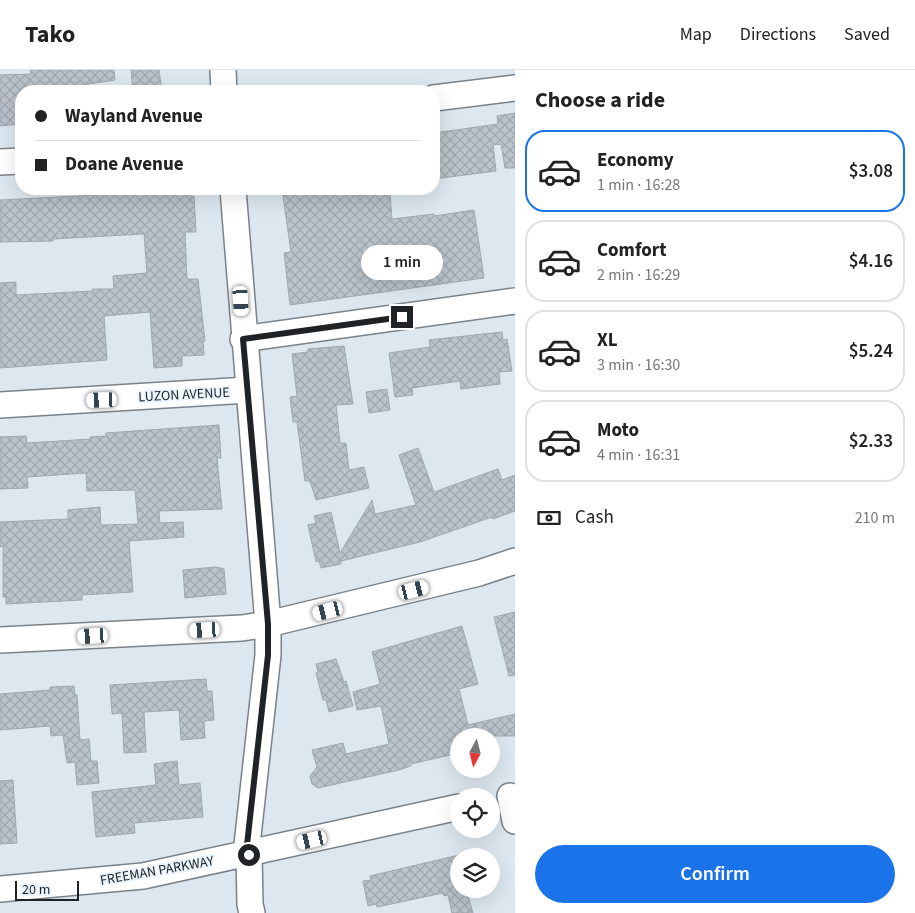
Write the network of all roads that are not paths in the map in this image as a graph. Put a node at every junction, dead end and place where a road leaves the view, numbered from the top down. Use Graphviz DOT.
graph roads {
  1 [pos="222,70"];
  2 [pos="223,85"];
  3 [pos="515,88"];
  4 [pos="440,97"];
  5 [pos="15,161"];
  6 [pos="0,162"];
  7 [pos="233,195"];
  8 [pos="515,301"];
  9 [pos="243,339"];
  10 [pos="248,390"];
  11 [pos="0,405"];
  12 [pos="515,561"];
  13 [pos="268,624"];
  14 [pos="0,640"];
  15 [pos="505,797"];
  16 [pos="450,809"];
  17 [pos="515,821"];
  18 [pos="246,854"];
  19 [pos="0,889"];
  20 [pos="252,913"];
  1 -- 2 [label="street"];
  3 -- 4 [label="street"];
  5 -- 6 [label="street"];
  7 -- 9 [label="street"];
  8 -- 9 [label="street"];
  9 -- 10 [label="street"];
  10 -- 11 [label="street, LUZON AVENUE"];
  10 -- 13 [label="street"];
  12 -- 13 [label="street"];
  13 -- 14 [label="street"];
  13 -- 18 [label="street"];
  15 -- 17 [label="street"];
  16 -- 18 [label="street, FREEMAN PARKWAY"];
  18 -- 19 [label="street, FREEMAN PARKWAY"];
  18 -- 20 [label="street"];
}
